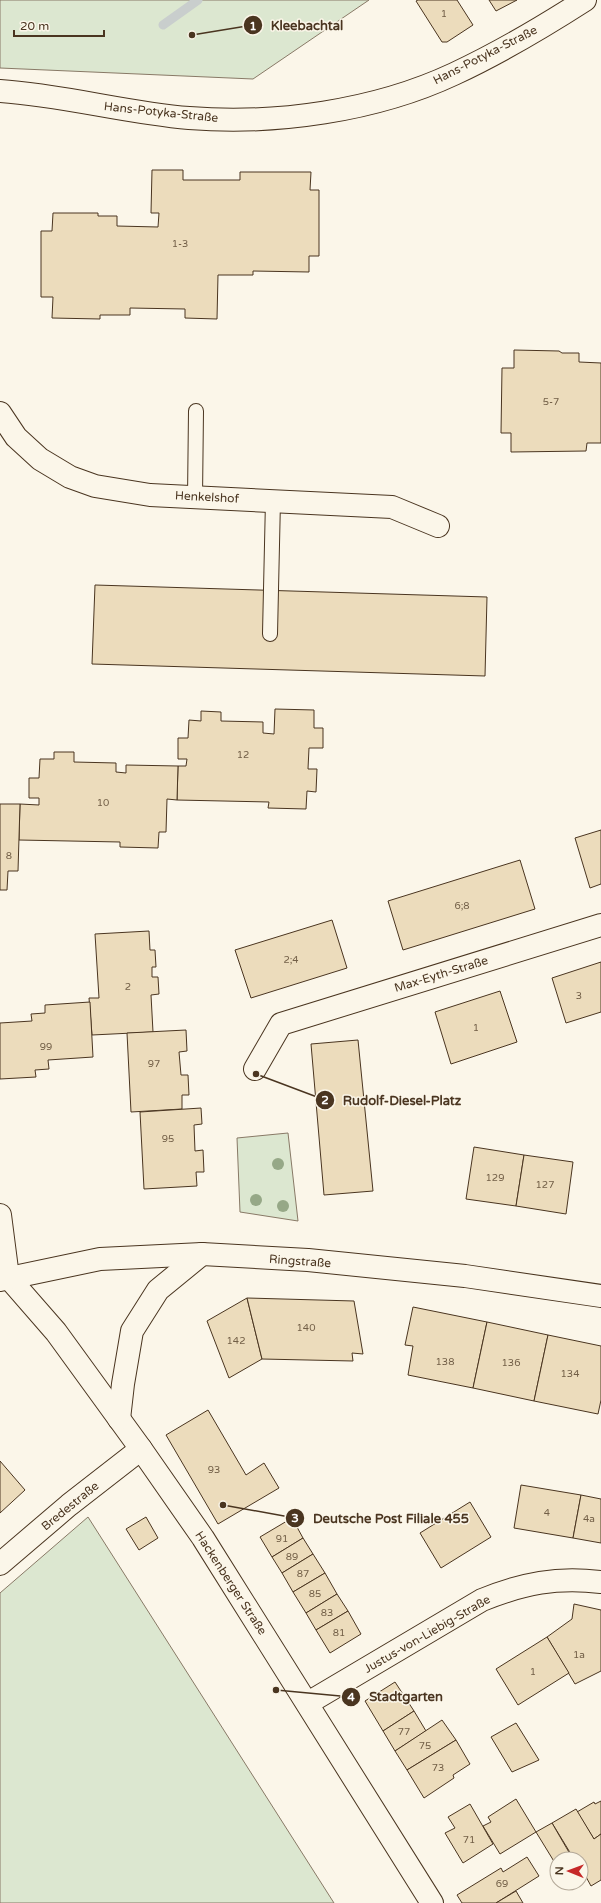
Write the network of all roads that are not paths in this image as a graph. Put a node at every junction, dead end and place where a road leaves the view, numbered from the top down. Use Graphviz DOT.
graph roads {
  1 [pos="585,0"];
  2 [pos="0,91"];
  3 [pos="196,411"];
  4 [pos="0,413"];
  5 [pos="195,497"];
  6 [pos="273,500"];
  7 [pos="438,526"];
  8 [pos="270,634"];
  9 [pos="601,925"];
  10 [pos="255,1069"];
  11 [pos="0,1215"];
  12 [pos="202,1254"];
  13 [pos="3,1276"];
  14 [pos="601,1296"];
  15 [pos="119,1419"];
  16 [pos="142,1449"];
  17 [pos="0,1564"];
  18 [pos="601,1582"];
  19 [pos="308,1703"];
  20 [pos="432,1903"];
  1 -- 2 [label="street, Hans-Potyka-Straße"];
  3 -- 5 [label="lane"];
  4 -- 5 [label="street, Henkelshof"];
  5 -- 6 [label="street, Henkelshof"];
  6 -- 7 [label="street, Henkelshof"];
  6 -- 8 [label="lane"];
  9 -- 10 [label="street, Max-Eyth-Straße"];
  11 -- 13 [label="street"];
  12 -- 13 [label="street, Ringstraße"];
  12 -- 14 [label="street, Ringstraße"];
  12 -- 15 [label="street"];
  13 -- 15 [label="street, Hackenberger Straße"];
  15 -- 16 [label="street, Hackenberger Straße"];
  16 -- 17 [label="street, Bredestraße"];
  16 -- 19 [label="street, Hackenberger Straße"];
  18 -- 19 [label="street, Justus-von-Liebig-Straße"];
  19 -- 20 [label="street, Hackenberger Straße"];
}
